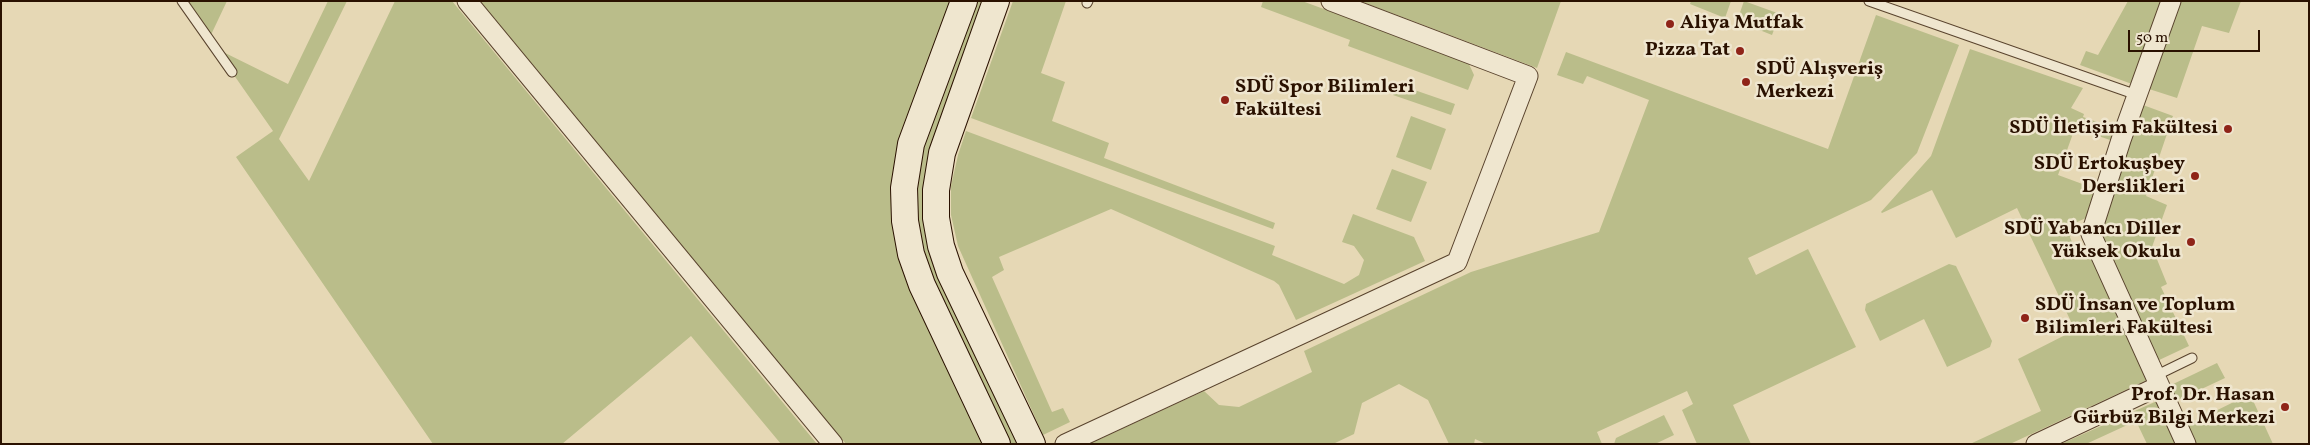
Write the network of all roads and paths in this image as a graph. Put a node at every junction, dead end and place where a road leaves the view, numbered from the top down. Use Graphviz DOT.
graph roads {
  1 [pos="182,1"];
  2 [pos="466,1"];
  3 [pos="964,1"];
  4 [pos="996,1"];
  5 [pos="1331,1"];
  6 [pos="1869,1"];
  7 [pos="2171,1"];
  8 [pos="232,72"];
  9 [pos="2137,94"];
  10 [pos="2192,358"];
  11 [pos="2157,381"];
  12 [pos="833,444"];
  13 [pos="998,444"];
  14 [pos="1032,444"];
  15 [pos="1065,444"];
  16 [pos="2036,444"];
  17 [pos="2186,444"];
  1 -- 8 [label="lane"];
  2 -- 12 [label="street"];
  3 -- 13 [label="street"];
  4 -- 14 [label="street"];
  5 -- 15 [label="street"];
  6 -- 9 [label="lane"];
  7 -- 9 [label="street"];
  9 -- 11 [label="street"];
  10 -- 11 [label="lane"];
  11 -- 16 [label="street"];
  11 -- 17 [label="street"];
}
